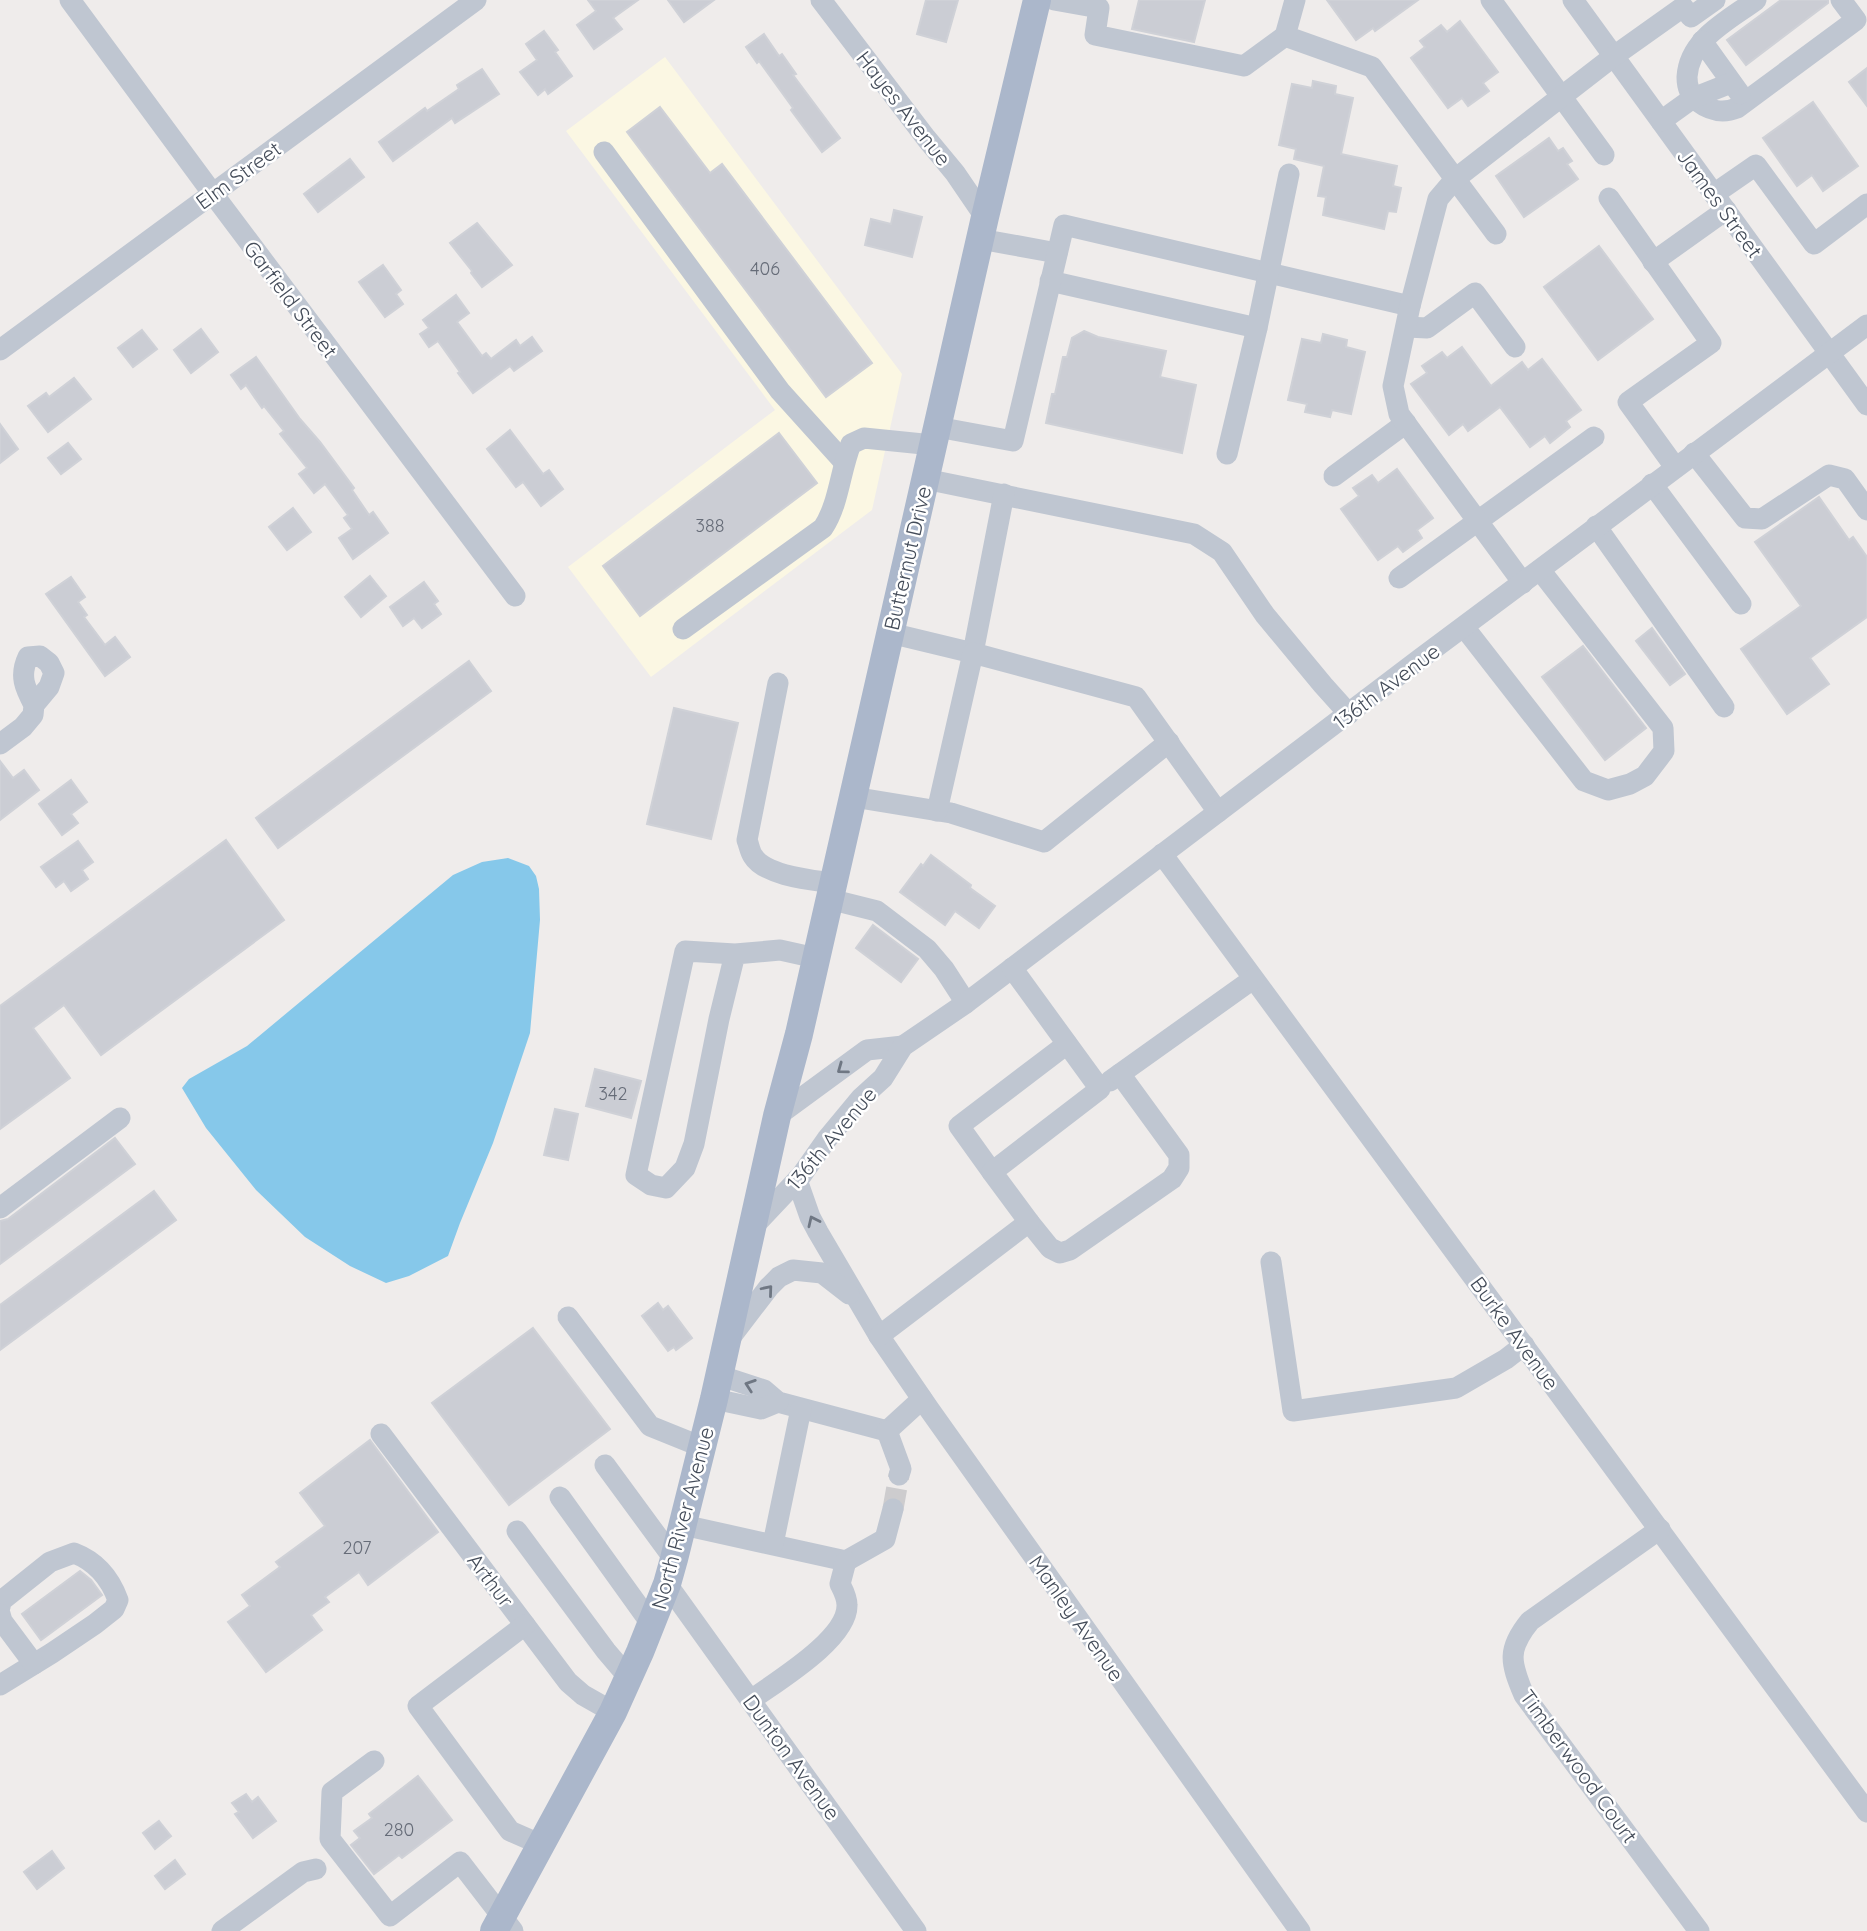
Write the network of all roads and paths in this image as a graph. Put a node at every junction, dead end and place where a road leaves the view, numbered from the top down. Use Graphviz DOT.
graph roads {
  1 [pos="70,0"];
  2 [pos="476,0"];
  3 [pos="821,0"];
  4 [pos="1037,0"];
  5 [pos="1054,0"];
  6 [pos="1295,0"];
  7 [pos="1491,0"];
  8 [pos="1715,0"];
  9 [pos="1756,0"];
  10 [pos="1840,0"];
  11 [pos="1583,4"];
  12 [pos="1285,36"];
  13 [pos="1702,41"];
  14 [pos="1614,56"];
  15 [pos="1731,83"];
  16 [pos="1562,96"];
  17 [pos="1693,98"];
  18 [pos="1746,102"];
  19 [pos="1661,121"];
  20 [pos="604,152"];
  21 [pos="1605,155"];
  22 [pos="1289,174"];
  23 [pos="1454,179"];
  24 [pos="213,194"];
  25 [pos="1609,198"];
  26 [pos="1720,202"];
  27 [pos="1867,204"];
  28 [pos="982,228"];
  29 [pos="1496,234"];
  30 [pos="1057,253"];
  31 [pos="1653,262"];
  32 [pos="1268,273"];
  33 [pos="1050,281"];
  34 [pos="1410,306"];
  35 [pos="1867,325"];
  36 [pos="1407,327"];
  37 [pos="1256,328"];
  38 [pos="1515,347"];
  39 [pos="0,350"];
  40 [pos="1829,353"];
  41 [pos="1867,405"];
  42 [pos="1406,424"];
  43 [pos="935,436"];
  44 [pos="1594,437"];
  45 [pos="1694,453"];
  46 [pos="1227,454"];
  47 [pos="844,462"];
  48 [pos="1675,467"];
  49 [pos="1334,476"];
  50 [pos="925,480"];
  51 [pos="1652,484"];
  52 [pos="1004,494"];
  53 [pos="1867,510"];
  54 [pos="1477,521"];
  55 [pos="1596,526"];
  56 [pos="1540,570"];
  57 [pos="1399,578"];
  58 [pos="1523,583"];
  59 [pos="515,596"];
  60 [pos="1741,604"];
  61 [pos="1464,627"];
  62 [pos="683,629"];
  63 [pos="890,633"];
  64 [pos="973,653"];
  65 [pos="778,683"];
  66 [pos="34,705"];
  67 [pos="1724,707"];
  68 [pos="1349,714"];
  69 [pos="1169,743"];
  70 [pos="0,744"];
  71 [pos="853,797"];
  72 [pos="937,811"];
  73 [pos="1218,812"];
  74 [pos="1162,854"];
  75 [pos="831,891"];
  76 [pos="735,954"];
  77 [pos="816,958"];
  78 [pos="1012,968"];
  79 [pos="1253,979"];
  80 [pos="966,1003"];
  81 [pos="1068,1044"];
  82 [pos="904,1046"];
  83 [pos="1120,1074"];
  84 [pos="1100,1089"];
  85 [pos="777,1116"];
  86 [pos="120,1118"];
  87 [pos="992,1172"];
  88 [pos="797,1180"];
  89 [pos="0,1208"];
  90 [pos="1029,1222"];
  91 [pos="753,1227"];
  92 [pos="1271,1262"];
  93 [pos="858,1302"];
  94 [pos="568,1317"];
  95 [pos="879,1336"];
  96 [pos="726,1344"];
  97 [pos="1524,1345"];
  98 [pos="716,1387"];
  99 [pos="922,1399"];
  100 [pos="800,1409"];
  101 [pos="887,1431"];
  102 [pos="382,1434"];
  103 [pos="702,1447"];
  104 [pos="605,1465"];
  105 [pos="900,1475"];
  106 [pos="560,1497"];
  107 [pos="893,1509"];
  108 [pos="683,1525"];
  109 [pos="1660,1529"];
  110 [pos="517,1531"];
  111 [pos="773,1544"];
  112 [pos="846,1561"];
  113 [pos="671,1572"];
  114 [pos="0,1606"];
  115 [pos="0,1614"];
  116 [pos="525,1625"];
  117 [pos="652,1625"];
  118 [pos="34,1664"];
  119 [pos="629,1678"];
  120 [pos="0,1685"];
  121 [pos="751,1700"];
  122 [pos="613,1712"];
  123 [pos="374,1760"];
  124 [pos="1867,1812"];
  125 [pos="542,1845"];
  126 [pos="316,1869"];
  127 [pos="503,1926"];
  128 [pos="222,1931"];
  129 [pos="916,1931"];
  130 [pos="1300,1931"];
  131 [pos="1699,1931"];
  1 -- 24 [label="street, Garfield Street"];
  2 -- 24 [label="street, Elm Street"];
  3 -- 28 [label="street, Hayes Avenue"];
  4 -- 28 [label="main road, Butternut Drive"];
  5 -- 12 [label="street"];
  6 -- 12 [label="street"];
  7 -- 16 [label="street"];
  8 -- 14 [label="street"];
  9 -- 13 [label="street"];
  10 -- 18 [label="street"];
  11 -- 14 [label="street, James Street"];
  12 -- 23 [label="street"];
  13 -- 15 [label="street"];
  13 -- 17 [label="street"];
  14 -- 16 [label="street"];
  14 -- 19 [label="street, James Street"];
  15 -- 17 [label="street"];
  15 -- 18 [label="street"];
  16 -- 21 [label="street"];
  16 -- 23 [label="street"];
  17 -- 18 [label="street"];
  17 -- 19 [label="street"];
  19 -- 26 [label="street, James Street"];
  20 -- 47 [label="street"];
  22 -- 32 [label="street"];
  23 -- 29 [label="street"];
  23 -- 34 [label="street"];
  24 -- 39 [label="street, Elm Street"];
  24 -- 59 [label="street, Garfield Street"];
  25 -- 31 [label="street"];
  26 -- 27 [label="street"];
  26 -- 31 [label="street"];
  26 -- 40 [label="street, James Street"];
  28 -- 30 [label="street"];
  28 -- 43 [label="main road, Butternut Drive"];
  30 -- 32 [label="street"];
  30 -- 33 [label="street"];
  31 -- 48 [label="street"];
  32 -- 34 [label="street"];
  32 -- 37 [label="street"];
  33 -- 37 [label="street"];
  33 -- 43 [label="street"];
  34 -- 36 [label="street"];
  35 -- 40 [label="street, 136th Avenue"];
  36 -- 38 [label="street"];
  36 -- 42 [label="street"];
  37 -- 46 [label="street"];
  40 -- 41 [label="street, James Street"];
  40 -- 45 [label="street, 136th Avenue"];
  42 -- 49 [label="street"];
  42 -- 54 [label="street"];
  43 -- 47 [label="street"];
  43 -- 50 [label="main road, Butternut Drive"];
  44 -- 54 [label="street"];
  45 -- 48 [label="street, 136th Avenue"];
  45 -- 53 [label="street"];
  47 -- 62 [label="street"];
  48 -- 51 [label="street, 136th Avenue"];
  50 -- 52 [label="street"];
  50 -- 63 [label="main road, Butternut Drive"];
  51 -- 55 [label="street, 136th Avenue"];
  51 -- 60 [label="street"];
  52 -- 64 [label="street"];
  52 -- 68 [label="street"];
  54 -- 57 [label="street"];
  54 -- 58 [label="street"];
  55 -- 56 [label="street, 136th Avenue"];
  55 -- 67 [label="street"];
  56 -- 58 [label="street, 136th Avenue"];
  56 -- 61 [label="street"];
  58 -- 61 [label="street, 136th Avenue"];
  61 -- 68 [label="street, 136th Avenue"];
  63 -- 64 [label="street"];
  63 -- 71 [label="main road, Butternut Drive"];
  64 -- 69 [label="street"];
  64 -- 72 [label="street"];
  65 -- 75 [label="street"];
  66 -- 70 [label="street"];
  68 -- 73 [label="street, 136th Avenue"];
  69 -- 72 [label="street"];
  69 -- 73 [label="street"];
  71 -- 72 [label="street"];
  71 -- 75 [label="main road, Butternut Drive"];
  73 -- 74 [label="street, 136th Avenue"];
  74 -- 78 [label="street, 136th Avenue"];
  74 -- 79 [label="street, Burke Avenue"];
  75 -- 77 [label="main road, Butternut Drive"];
  75 -- 80 [label="street"];
  76 -- 76 [label="street"];
  76 -- 77 [label="street"];
  77 -- 85 [label="main road, Butternut Drive"];
  78 -- 80 [label="street, 136th Avenue"];
  78 -- 81 [label="street"];
  79 -- 83 [label="street"];
  79 -- 97 [label="street, Burke Avenue"];
  80 -- 82 [label="street, 136th Avenue"];
  81 -- 84 [label="street"];
  81 -- 87 [label="street"];
  82 -- 85 [label="street, 136th Avenue, one-way"];
  82 -- 88 [label="street, 136th Avenue"];
  83 -- 84 [label="street"];
  83 -- 90 [label="street"];
  84 -- 87 [label="street"];
  85 -- 91 [label="main road, North River Avenue"];
  86 -- 89 [label="street"];
  87 -- 90 [label="street"];
  88 -- 91 [label="street, 136th Avenue"];
  93 -- 88 [label="street, Manley Avenue, one-way"];
  90 -- 95 [label="street"];
  91 -- 96 [label="main road, North River Avenue"];
  92 -- 97 [label="street"];
  93 -- 95 [label="street, Manley Avenue"];
  96 -- 93 [label="street, Manley Avenue, one-way"];
  94 -- 103 [label="street"];
  95 -- 99 [label="street, Manley Avenue"];
  96 -- 98 [label="main road, North River Avenue"];
  97 -- 109 [label="street, Burke Avenue"];
  98 -- 100 [label="street"];
  98 -- 103 [label="main road, North River Avenue"];
  99 -- 101 [label="street"];
  99 -- 130 [label="street, Manley Avenue"];
  100 -- 101 [label="street"];
  100 -- 111 [label="street"];
  101 -- 105 [label="street"];
  102 -- 116 [label="street, Arthur"];
  103 -- 108 [label="main road, North River Avenue"];
  104 -- 113 [label="street, Dunton Avenue"];
  106 -- 117 [label="street"];
  107 -- 112 [label="street"];
  108 -- 111 [label="street"];
  108 -- 113 [label="main road, North River Avenue"];
  109 -- 124 [label="street, Burke Avenue"];
  109 -- 131 [label="street, Timberwood Court"];
  110 -- 119 [label="street"];
  111 -- 112 [label="street"];
  112 -- 121 [label="street"];
  113 -- 117 [label="main road, North River Avenue"];
  113 -- 121 [label="street, Dunton Avenue"];
  114 -- 118 [label="street"];
  115 -- 118 [label="street"];
  116 -- 122 [label="street, Arthur"];
  116 -- 125 [label="street"];
  117 -- 119 [label="main road, North River Avenue"];
  118 -- 120 [label="street"];
  119 -- 122 [label="main road, North River Avenue"];
  121 -- 129 [label="street, Dunton Avenue"];
  122 -- 125 [label="main road, North River Avenue"];
  123 -- 127 [label="street"];
  125 -- 127 [label="main road, North River Avenue"];
  126 -- 128 [label="street"];
}
